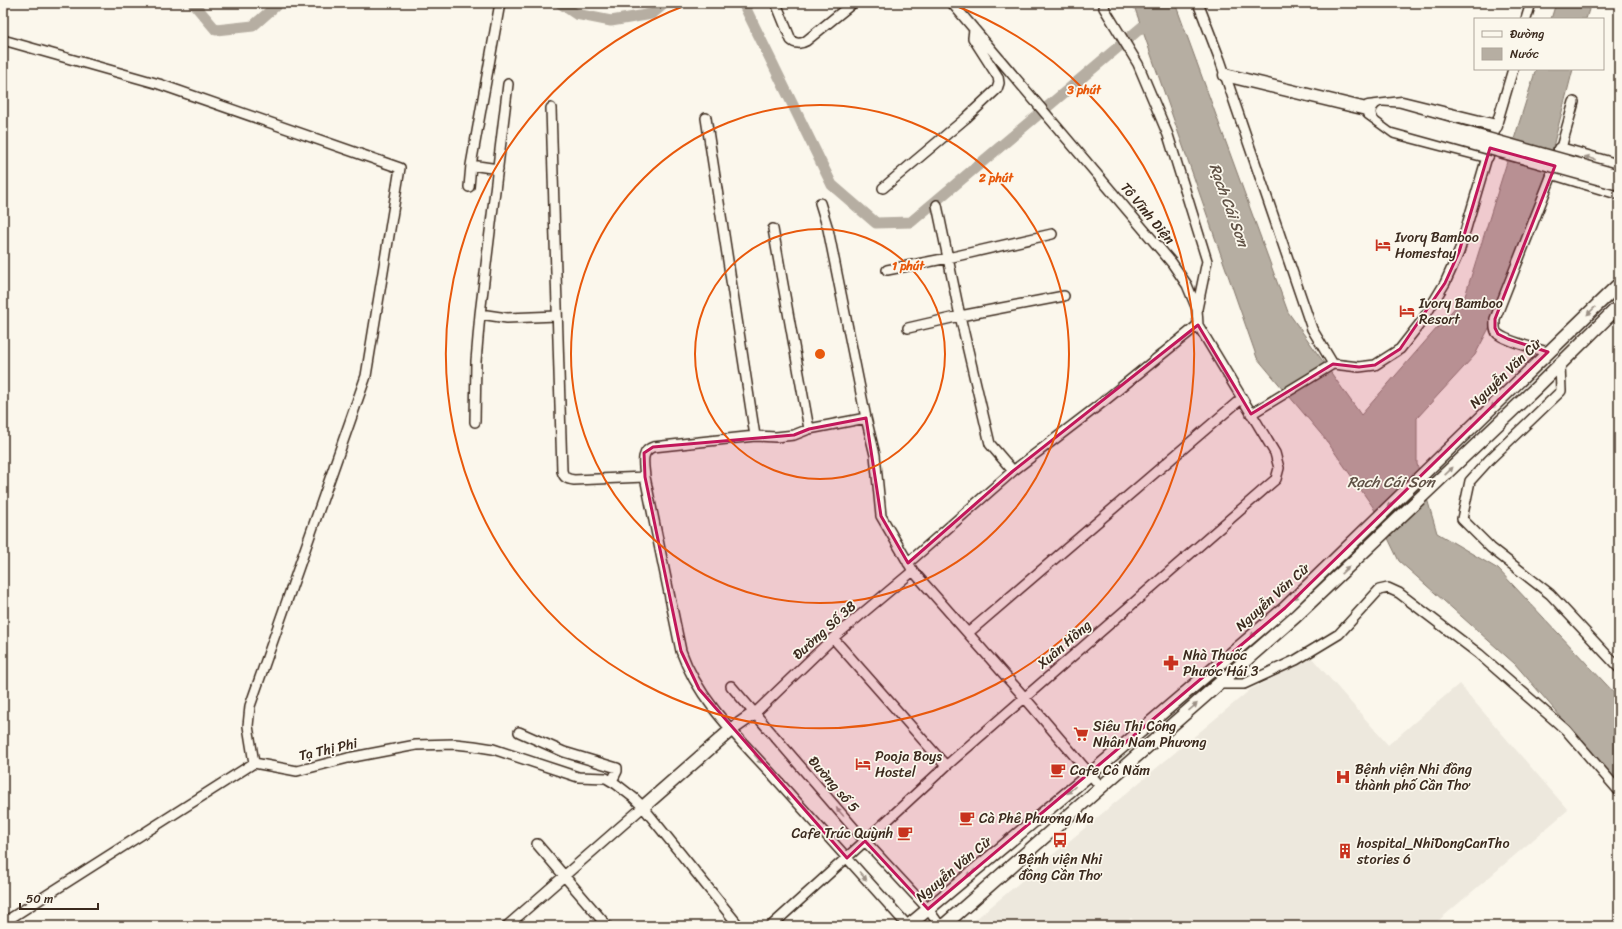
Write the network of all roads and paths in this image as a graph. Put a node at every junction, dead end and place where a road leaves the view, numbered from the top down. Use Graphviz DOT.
graph roads {
  1 [pos="500,3"];
  2 [pos="776,3"];
  3 [pos="853,3"];
  4 [pos="964,3"];
  5 [pos="1105,3"];
  6 [pos="1198,3"];
  7 [pos="1531,3"];
  8 [pos="954,6"];
  9 [pos="1526,18"];
  10 [pos="974,29"];
  11 [pos="3,40"];
  12 [pos="1513,70"];
  13 [pos="1225,75"];
  14 [pos="508,84"];
  15 [pos="1574,102"];
  16 [pos="551,108"];
  17 [pos="1361,108"];
  18 [pos="1383,114"];
  19 [pos="706,118"];
  20 [pos="1496,126"];
  21 [pos="1560,149"];
  22 [pos="1487,156"];
  23 [pos="471,165"];
  24 [pos="1619,166"];
  25 [pos="498,169"];
  26 [pos="1553,173"];
  27 [pos="1619,176"];
  28 [pos="1619,184"];
  29 [pos="469,187"];
  30 [pos="883,188"];
  31 [pos="1619,193"];
  32 [pos="820,203"];
  33 [pos="937,205"];
  34 [pos="773,229"];
  35 [pos="1052,234"];
  36 [pos="948,258"];
  37 [pos="887,270"];
  38 [pos="1619,284"];
  39 [pos="1064,296"];
  40 [pos="1619,306"];
  41 [pos="1196,309"];
  42 [pos="480,314"];
  43 [pos="557,316"];
  44 [pos="960,316"];
  45 [pos="1198,325"];
  46 [pos="908,328"];
  47 [pos="1548,352"];
  48 [pos="1333,364"];
  49 [pos="1560,364"];
  50 [pos="1241,399"];
  51 [pos="1251,414"];
  52 [pos="866,418"];
  53 [pos="475,422"];
  54 [pos="809,429"];
  55 [pos="755,436"];
  56 [pos="1279,468"];
  57 [pos="1013,471"];
  58 [pos="645,477"];
  59 [pos="910,567"];
  60 [pos="968,633"];
  61 [pos="833,638"];
  62 [pos="1619,668"];
  63 [pos="1219,684"];
  64 [pos="731,686"];
  65 [pos="1025,698"];
  66 [pos="755,713"];
  67 [pos="732,730"];
  68 [pos="519,732"];
  69 [pos="254,763"];
  70 [pos="946,766"];
  71 [pos="1089,775"];
  72 [pos="612,781"];
  73 [pos="1101,787"];
  74 [pos="1619,791"];
  75 [pos="642,807"];
  76 [pos="865,841"];
  77 [pos="537,844"];
  78 [pos="847,858"];
  79 [pos="564,876"];
  80 [pos="928,909"];
  81 [pos="3,923"];
  82 [pos="507,926"];
  83 [pos="607,926"];
  84 [pos="739,926"];
  85 [pos="771,926"];
  86 [pos="908,926"];
  87 [pos="941,926"];
  1 -- 23 [label="street"];
  2 -- 3 [label="street"];
  4 -- 8 [label="street"];
  5 -- 41 [label="street"];
  6 -- 13 [label="street"];
  7 -- 9 [label="street"];
  8 -- 10 [label="street, Tô Vĩnh Diện"];
  10 -- 30 [label="street"];
  10 -- 41 [label="street, Tô Vĩnh Diện"];
  11 -- 69 [label="street"];
  12 -- 20 [label="street"];
  13 -- 17 [label="main road"];
  13 -- 48 [label="street"];
  14 -- 25 [label="street"];
  15 -- 21 [label="street"];
  16 -- 43 [label="street"];
  17 -- 18 [label="main road"];
  17 -- 20 [label="main road"];
  17 -- 22 [label="main road"];
  18 -- 27 [label="main road, bridge"];
  18 -- 28 [label="main road, bridge"];
  19 -- 55 [label="street"];
  20 -- 22 [label="street"];
  24 -- 21 [label="main road, one-way"];
  21 -- 26 [label="street"];
  22 -- 48 [label="street"];
  23 -- 25 [label="street"];
  23 -- 29 [label="street"];
  25 -- 42 [label="street"];
  26 -- 31 [label="main road"];
  26 -- 47 [label="street"];
  32 -- 52 [label="street"];
  33 -- 36 [label="street"];
  34 -- 54 [label="street"];
  35 -- 36 [label="street"];
  36 -- 37 [label="street"];
  36 -- 44 [label="street"];
  38 -- 47 [label="main road, Nguyễn Văn Cừ, one-way"];
  39 -- 44 [label="street"];
  40 -- 49 [label="main road"];
  41 -- 45 [label="street, Tô Vĩnh Diện"];
  42 -- 43 [label="street"];
  42 -- 53 [label="street"];
  43 -- 58 [label="street"];
  44 -- 46 [label="street"];
  44 -- 57 [label="street"];
  45 -- 50 [label="street, Tô Vĩnh Diện"];
  45 -- 57 [label="street, Đường Số 38"];
  47 -- 71 [label="main road, Nguyễn Văn Cừ, one-way"];
  48 -- 51 [label="street"];
  49 -- 62 [label="street"];
  63 -- 49 [label="main road, one-way"];
  50 -- 51 [label="street, Tô Vĩnh Diện"];
  50 -- 60 [label="street"];
  51 -- 56 [label="street, Tô Vĩnh Diện"];
  52 -- 54 [label="street"];
  52 -- 59 [label="street"];
  54 -- 55 [label="street"];
  55 -- 58 [label="street"];
  56 -- 65 [label="street, Xuân Hồng"];
  57 -- 59 [label="street, Đường Số 38"];
  58 -- 67 [label="street"];
  59 -- 60 [label="street"];
  59 -- 61 [label="street, Đường Số 38"];
  60 -- 65 [label="street"];
  61 -- 66 [label="street, Đường Số 38"];
  61 -- 70 [label="street"];
  73 -- 63 [label="main road, one-way"];
  63 -- 74 [label="street"];
  64 -- 66 [label="street, Đường số 5"];
  65 -- 70 [label="street, Xuân Hồng"];
  65 -- 71 [label="street"];
  66 -- 67 [label="main road"];
  76 -- 66 [label="street, Đường số 5, one-way"];
  67 -- 75 [label="main road"];
  67 -- 78 [label="street, one-way"];
  68 -- 72 [label="street"];
  69 -- 72 [label="street, Tạ Thị Phi"];
  69 -- 81 [label="street"];
  70 -- 76 [label="street, Xuân Hồng"];
  71 -- 73 [label="street"];
  71 -- 80 [label="main road, Nguyễn Văn Cừ, one-way"];
  72 -- 75 [label="street, Tạ Thị Phi"];
  73 -- 87 [label="main road"];
  75 -- 79 [label="street"];
  75 -- 84 [label="street, Tạ Thị Phi"];
  76 -- 78 [label="street, Xuân Hồng"];
  76 -- 80 [label="street, Đường số 5"];
  77 -- 79 [label="street"];
  78 -- 85 [label="street, Xuân Hồng"];
  78 -- 86 [label="street, one-way"];
  79 -- 82 [label="street"];
  79 -- 83 [label="street"];
  80 -- 86 [label="main road, Nguyễn Văn Cừ"];
  80 -- 87 [label="street, Đường số 5"];
}
